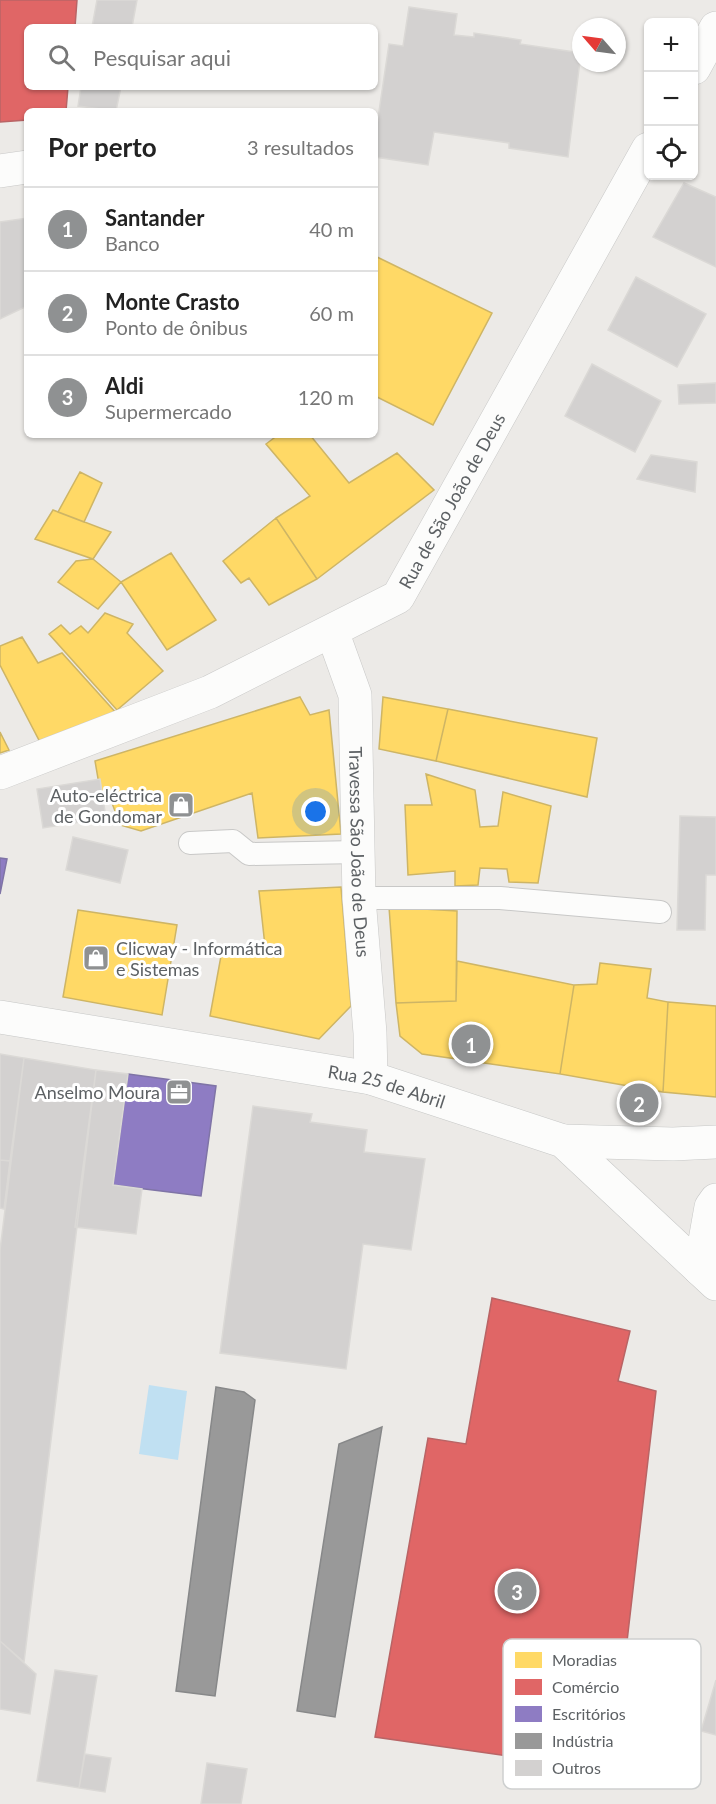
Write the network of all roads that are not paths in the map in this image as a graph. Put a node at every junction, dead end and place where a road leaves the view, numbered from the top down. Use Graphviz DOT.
graph roads {
  1 [pos="716,28"];
  2 [pos="698,59"];
  3 [pos="644,156"];
  4 [pos="24,167"];
  5 [pos="0,171"];
  6 [pos="332,631"];
  7 [pos="0,773"];
  8 [pos="190,843"];
  9 [pos="358,852"];
  10 [pos="359,898"];
  11 [pos="660,912"];
  12 [pos="0,1017"];
  13 [pos="371,1078"];
  14 [pos="563,1141"];
  15 [pos="716,1142"];
  16 [pos="716,1200"];
  17 [pos="708,1276"];
  1 -- 2 [label="street"];
  3 -- 6 [label="street, Rua de São João de Deus"];
  4 -- 5 [label="street"];
  6 -- 7 [label="street, Rua de São João de Deus"];
  6 -- 9 [label="street, Travessa São João de Deus"];
  8 -- 9 [label="lane"];
  9 -- 10 [label="street, Travessa São João de Deus"];
  10 -- 11 [label="lane"];
  10 -- 13 [label="street, Travessa São João de Deus"];
  12 -- 13 [label="street, Rua 25 de Abril"];
  13 -- 14 [label="street, Rua 25 de Abril"];
  14 -- 15 [label="street"];
  14 -- 17 [label="street, Rua 25 de Abril"];
  16 -- 17 [label="street"];
}
